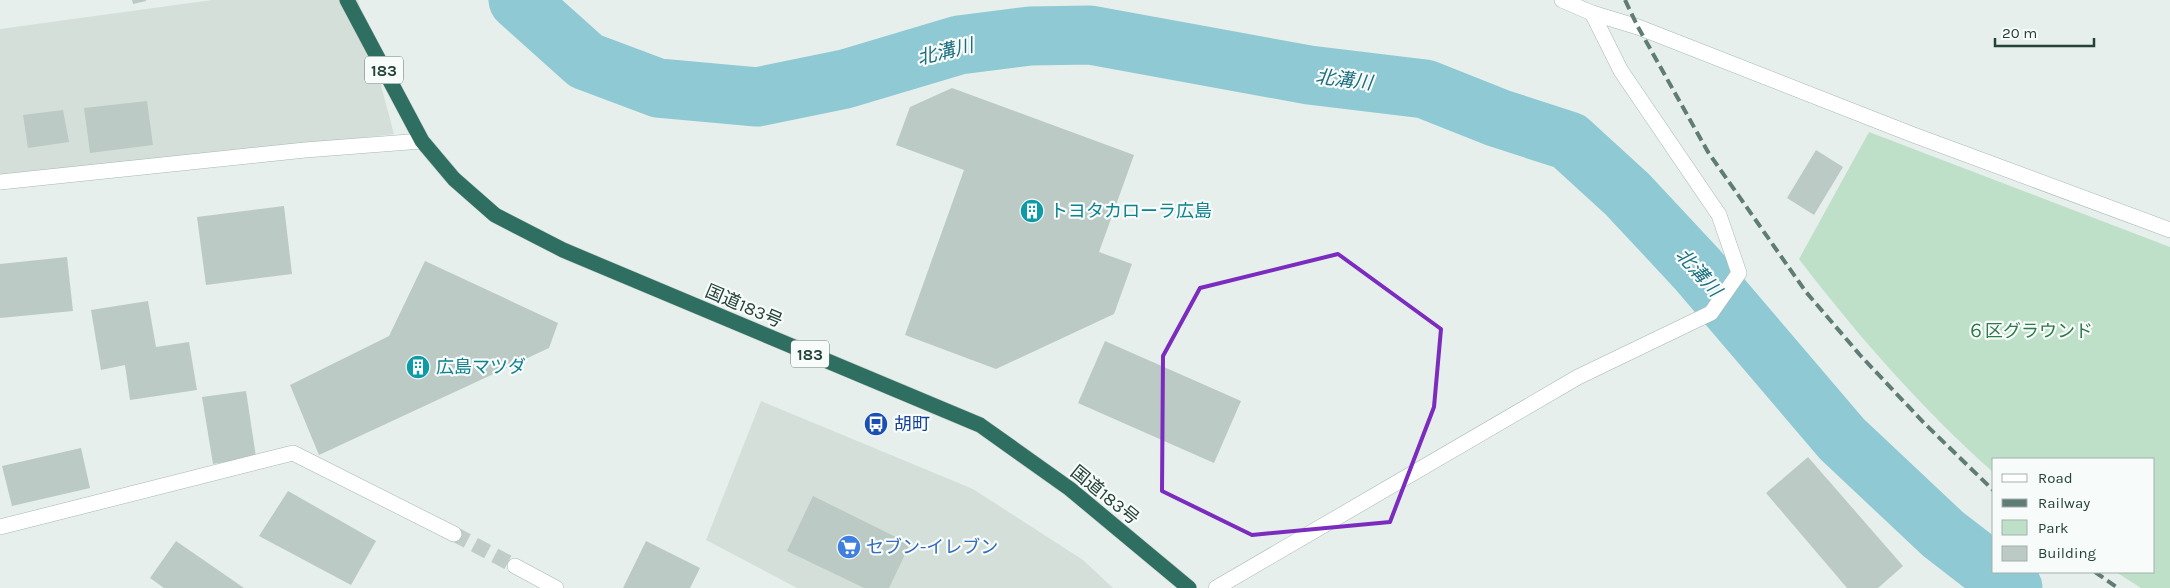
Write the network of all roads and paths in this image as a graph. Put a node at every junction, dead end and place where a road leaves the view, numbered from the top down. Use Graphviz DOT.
graph roads {
  1 [pos="347,0"];
  2 [pos="1562,0"];
  3 [pos="1579,3"];
  4 [pos="1592,13"];
  5 [pos="422,141"];
  6 [pos="0,182"];
  7 [pos="2170,230"];
  8 [pos="0,527"];
  9 [pos="454,534"];
  10 [pos="515,566"];
  11 [pos="556,588"];
  12 [pos="1188,588"];
  13 [pos="1216,588"];
  1 -- 5 [label="highway, 国道183号 / 183"];
  2 -- 3 [label="street"];
  3 -- 4 [label="street"];
  4 -- 7 [label="street"];
  4 -- 13 [label="street"];
  5 -- 6 [label="street"];
  5 -- 12 [label="highway, 国道183号 / 183"];
  8 -- 9 [label="street"];
  10 -- 11 [label="street"];
}
